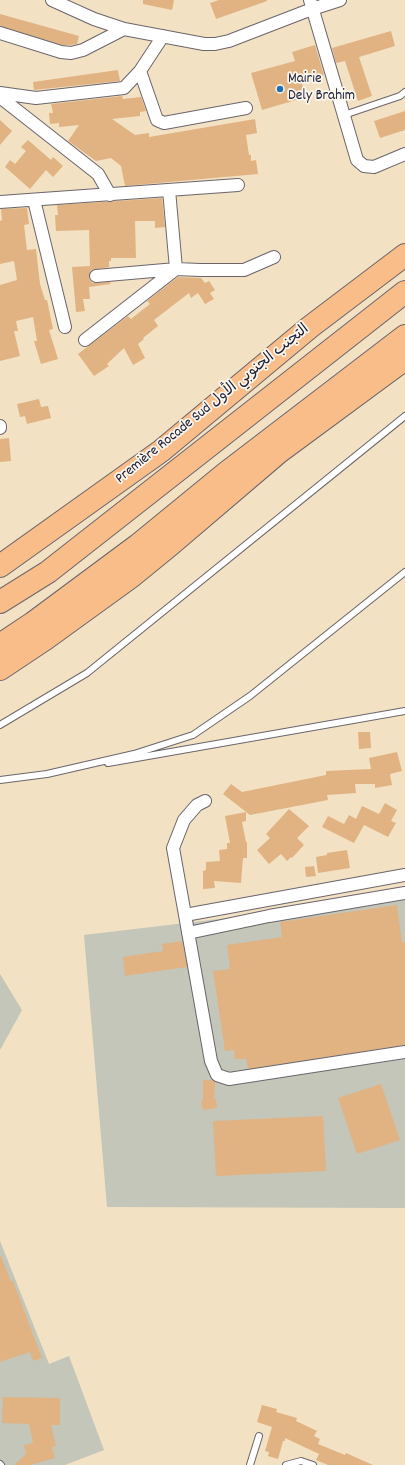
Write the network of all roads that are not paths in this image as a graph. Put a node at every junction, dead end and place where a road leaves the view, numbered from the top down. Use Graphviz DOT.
graph roads {
  1 [pos="54,0"];
  2 [pos="340,0"];
  3 [pos="311,4"];
  4 [pos="124,29"];
  5 [pos="0,33"];
  6 [pos="163,36"];
  7 [pos="140,71"];
  8 [pos="405,92"];
  9 [pos="0,93"];
  10 [pos="0,97"];
  11 [pos="246,108"];
  12 [pos="344,115"];
  13 [pos="405,154"];
  14 [pos="238,185"];
  15 [pos="169,190"];
  16 [pos="110,195"];
  17 [pos="34,200"];
  18 [pos="0,202"];
  19 [pos="405,255"];
  20 [pos="274,257"];
  21 [pos="176,268"];
  22 [pos="96,276"];
  23 [pos="405,292"];
  24 [pos="64,327"];
  25 [pos="405,336"];
  26 [pos="85,340"];
  27 [pos="405,359"];
  28 [pos="405,416"];
  29 [pos="0,566"];
  30 [pos="405,572"];
  31 [pos="0,602"];
  32 [pos="33,623"];
  33 [pos="0,637"];
  34 [pos="0,645"];
  35 [pos="0,669"];
  36 [pos="405,711"];
  37 [pos="0,725"];
  38 [pos="47,774"];
  39 [pos="0,780"];
  40 [pos="205,801"];
  41 [pos="405,875"];
  42 [pos="405,893"];
  43 [pos="185,915"];
  44 [pos="188,933"];
  45 [pos="405,1052"];
  46 [pos="259,1436"];
  47 [pos="250,1465"];
  48 [pos="286,1465"];
  49 [pos="313,1465"];
  1 -- 4 [label="street"];
  2 -- 3 [label="street"];
  3 -- 6 [label="street"];
  3 -- 12 [label="street"];
  4 -- 5 [label="street"];
  4 -- 6 [label="street"];
  6 -- 7 [label="street"];
  7 -- 9 [label="street"];
  7 -- 11 [label="street"];
  8 -- 12 [label="lane"];
  10 -- 16 [label="street"];
  12 -- 13 [label="street"];
  14 -- 15 [label="street"];
  15 -- 16 [label="street"];
  15 -- 21 [label="street"];
  16 -- 17 [label="street"];
  17 -- 18 [label="street"];
  17 -- 24 [label="street"];
  19 -- 29 [label="highway, Première Rocade Sud التجنب الجنوبي الأول"];
  20 -- 21 [label="street"];
  21 -- 22 [label="street"];
  21 -- 26 [label="street"];
  23 -- 31 [label="highway, Première Rocade Sud التجنب الجنوبي الأول"];
  25 -- 32 [label="highway"];
  27 -- 35 [label="highway"];
  28 -- 37 [label="lane"];
  30 -- 38 [label="lane"];
  32 -- 33 [label="highway"];
  32 -- 34 [label="highway"];
  36 -- 38 [label="lane"];
  38 -- 39 [label="lane"];
  40 -- 43 [label="street"];
  41 -- 43 [label="street"];
  42 -- 44 [label="street"];
  43 -- 44 [label="street"];
  44 -- 45 [label="street"];
  46 -- 47 [label="lane"];
  48 -- 49 [label="lane"];
}
